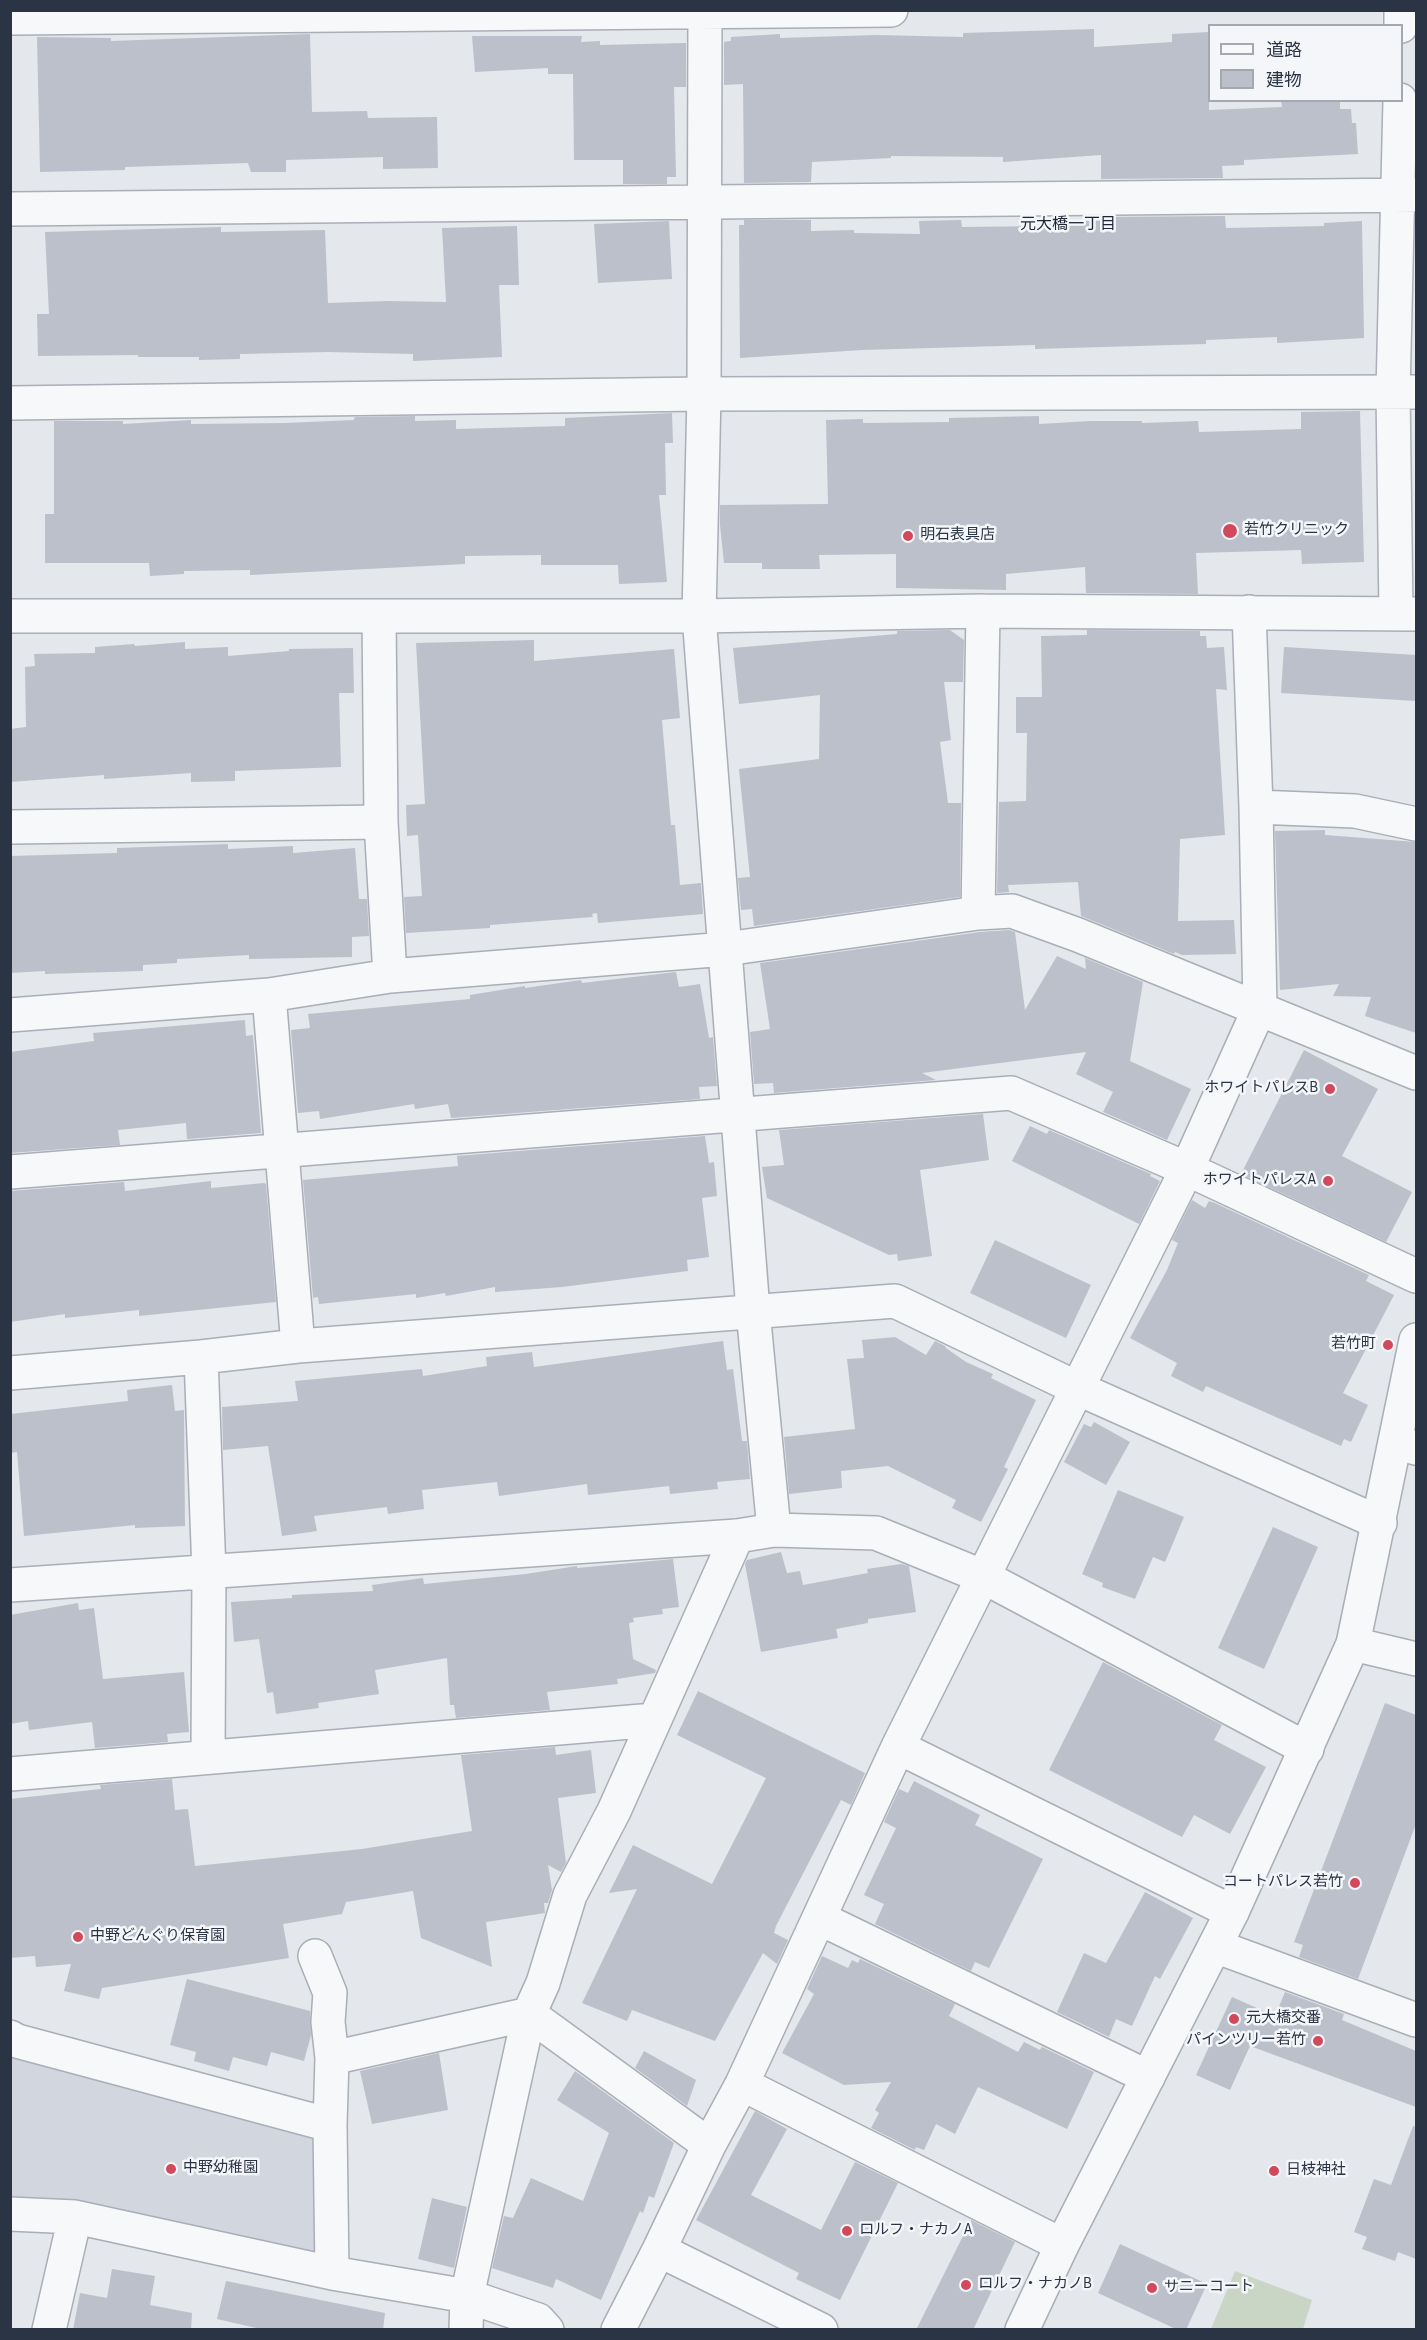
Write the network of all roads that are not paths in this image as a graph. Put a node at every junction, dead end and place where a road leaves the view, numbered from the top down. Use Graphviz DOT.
graph roads {
  1 [pos="891,10"];
  2 [pos="705,12"];
  3 [pos="10,18"];
  4 [pos="1400,102"];
  5 [pos="1407,195"];
  6 [pos="706,201"];
  7 [pos="10,208"];
  8 [pos="1405,392"];
  9 [pos="704,394"];
  10 [pos="10,403"];
  11 [pos="10,600"];
  12 [pos="982,611"];
  13 [pos="1249,612"];
  14 [pos="1406,614"];
  15 [pos="11,616"];
  16 [pos="379,616"];
  17 [pos="699,616"];
  18 [pos="1256,807"];
  19 [pos="381,822"];
  20 [pos="1416,824"];
  21 [pos="10,826"];
  22 [pos="978,913"];
  23 [pos="726,949"];
  24 [pos="390,976"];
  25 [pos="269,995"];
  26 [pos="1260,1007"];
  27 [pos="10,1015"];
  28 [pos="1416,1073"];
  29 [pos="739,1114"];
  30 [pos="282,1150"];
  31 [pos="1187,1169"];
  32 [pos="10,1172"];
  33 [pos="1416,1276"];
  34 [pos="753,1311"];
  35 [pos="1416,1340"];
  36 [pos="297,1346"];
  37 [pos="201,1357"];
  38 [pos="10,1373"];
  39 [pos="1079,1389"];
  40 [pos="1407,1446"];
  41 [pos="1380,1523"];
  42 [pos="774,1530"];
  43 [pos="737,1536"];
  44 [pos="208,1573"];
  45 [pos="984,1577"];
  46 [pos="10,1586"];
  47 [pos="1353,1644"];
  48 [pos="1416,1659"];
  49 [pos="654,1720"];
  50 [pos="898,1747"];
  51 [pos="1307,1749"];
  52 [pos="208,1757"];
  53 [pos="10,1774"];
  54 [pos="1232,1912"];
  55 [pos="819,1918"];
  56 [pos="1215,1946"];
  57 [pos="315,1956"];
  58 [pos="529,2014"];
  59 [pos="1416,2020"];
  60 [pos="10,2037"];
  61 [pos="332,2058"];
  62 [pos="1148,2077"];
  63 [pos="742,2084"];
  64 [pos="330,2125"];
  65 [pos="709,2145"];
  66 [pos="10,2214"];
  67 [pos="75,2217"];
  68 [pos="1062,2246"];
  69 [pos="659,2250"];
  70 [pos="332,2273"];
  71 [pos="467,2296"];
  72 [pos="50,2330"];
  73 [pos="466,2330"];
  74 [pos="547,2330"];
  75 [pos="618,2330"];
  76 [pos="820,2330"];
  77 [pos="1022,2330"];
  1 -- 2 [label="street"];
  2 -- 3 [label="street"];
  2 -- 6 [label="street"];
  4 -- 5 [label="street"];
  5 -- 6 [label="street"];
  5 -- 8 [label="street"];
  6 -- 7 [label="street"];
  6 -- 9 [label="street"];
  8 -- 9 [label="street"];
  8 -- 14 [label="street"];
  9 -- 10 [label="street"];
  9 -- 17 [label="street"];
  11 -- 15 [label="street"];
  12 -- 13 [label="street"];
  12 -- 17 [label="street"];
  12 -- 22 [label="street"];
  13 -- 14 [label="street"];
  13 -- 18 [label="street"];
  15 -- 16 [label="street"];
  16 -- 17 [label="street"];
  16 -- 19 [label="street"];
  17 -- 23 [label="street"];
  18 -- 20 [label="street"];
  18 -- 26 [label="street"];
  19 -- 21 [label="street"];
  19 -- 24 [label="street"];
  22 -- 23 [label="street"];
  22 -- 26 [label="street"];
  23 -- 24 [label="street"];
  23 -- 29 [label="street"];
  24 -- 25 [label="street"];
  25 -- 27 [label="street"];
  25 -- 30 [label="street"];
  26 -- 28 [label="street"];
  26 -- 31 [label="street"];
  29 -- 30 [label="street"];
  29 -- 31 [label="street"];
  29 -- 34 [label="street"];
  30 -- 32 [label="street"];
  30 -- 36 [label="street"];
  31 -- 33 [label="street"];
  31 -- 39 [label="street"];
  34 -- 36 [label="street"];
  34 -- 39 [label="street"];
  34 -- 42 [label="street"];
  35 -- 40 [label="street"];
  36 -- 37 [label="street"];
  37 -- 38 [label="street"];
  37 -- 44 [label="street"];
  39 -- 41 [label="street"];
  39 -- 45 [label="street"];
  40 -- 41 [label="street"];
  41 -- 47 [label="street"];
  42 -- 43 [label="street"];
  42 -- 45 [label="street"];
  43 -- 44 [label="street"];
  43 -- 49 [label="street"];
  44 -- 46 [label="street"];
  44 -- 52 [label="street"];
  45 -- 50 [label="street"];
  45 -- 51 [label="street"];
  47 -- 48 [label="street"];
  47 -- 51 [label="street"];
  49 -- 52 [label="street"];
  49 -- 58 [label="street"];
  50 -- 54 [label="street"];
  50 -- 55 [label="street"];
  51 -- 54 [label="street"];
  52 -- 53 [label="street"];
  54 -- 56 [label="street"];
  55 -- 62 [label="street"];
  55 -- 63 [label="street"];
  56 -- 59 [label="street"];
  56 -- 62 [label="street"];
  57 -- 61 [label="street"];
  58 -- 61 [label="street"];
  58 -- 65 [label="street"];
  58 -- 71 [label="street"];
  60 -- 64 [label="street"];
  61 -- 64 [label="street"];
  62 -- 68 [label="street"];
  63 -- 65 [label="street"];
  63 -- 68 [label="street"];
  64 -- 70 [label="street"];
  65 -- 69 [label="street"];
  66 -- 67 [label="street"];
  67 -- 70 [label="street"];
  67 -- 72 [label="street"];
  68 -- 77 [label="street"];
  69 -- 75 [label="street"];
  69 -- 76 [label="street"];
  70 -- 71 [label="street"];
  71 -- 73 [label="street"];
  71 -- 74 [label="street"];
}
